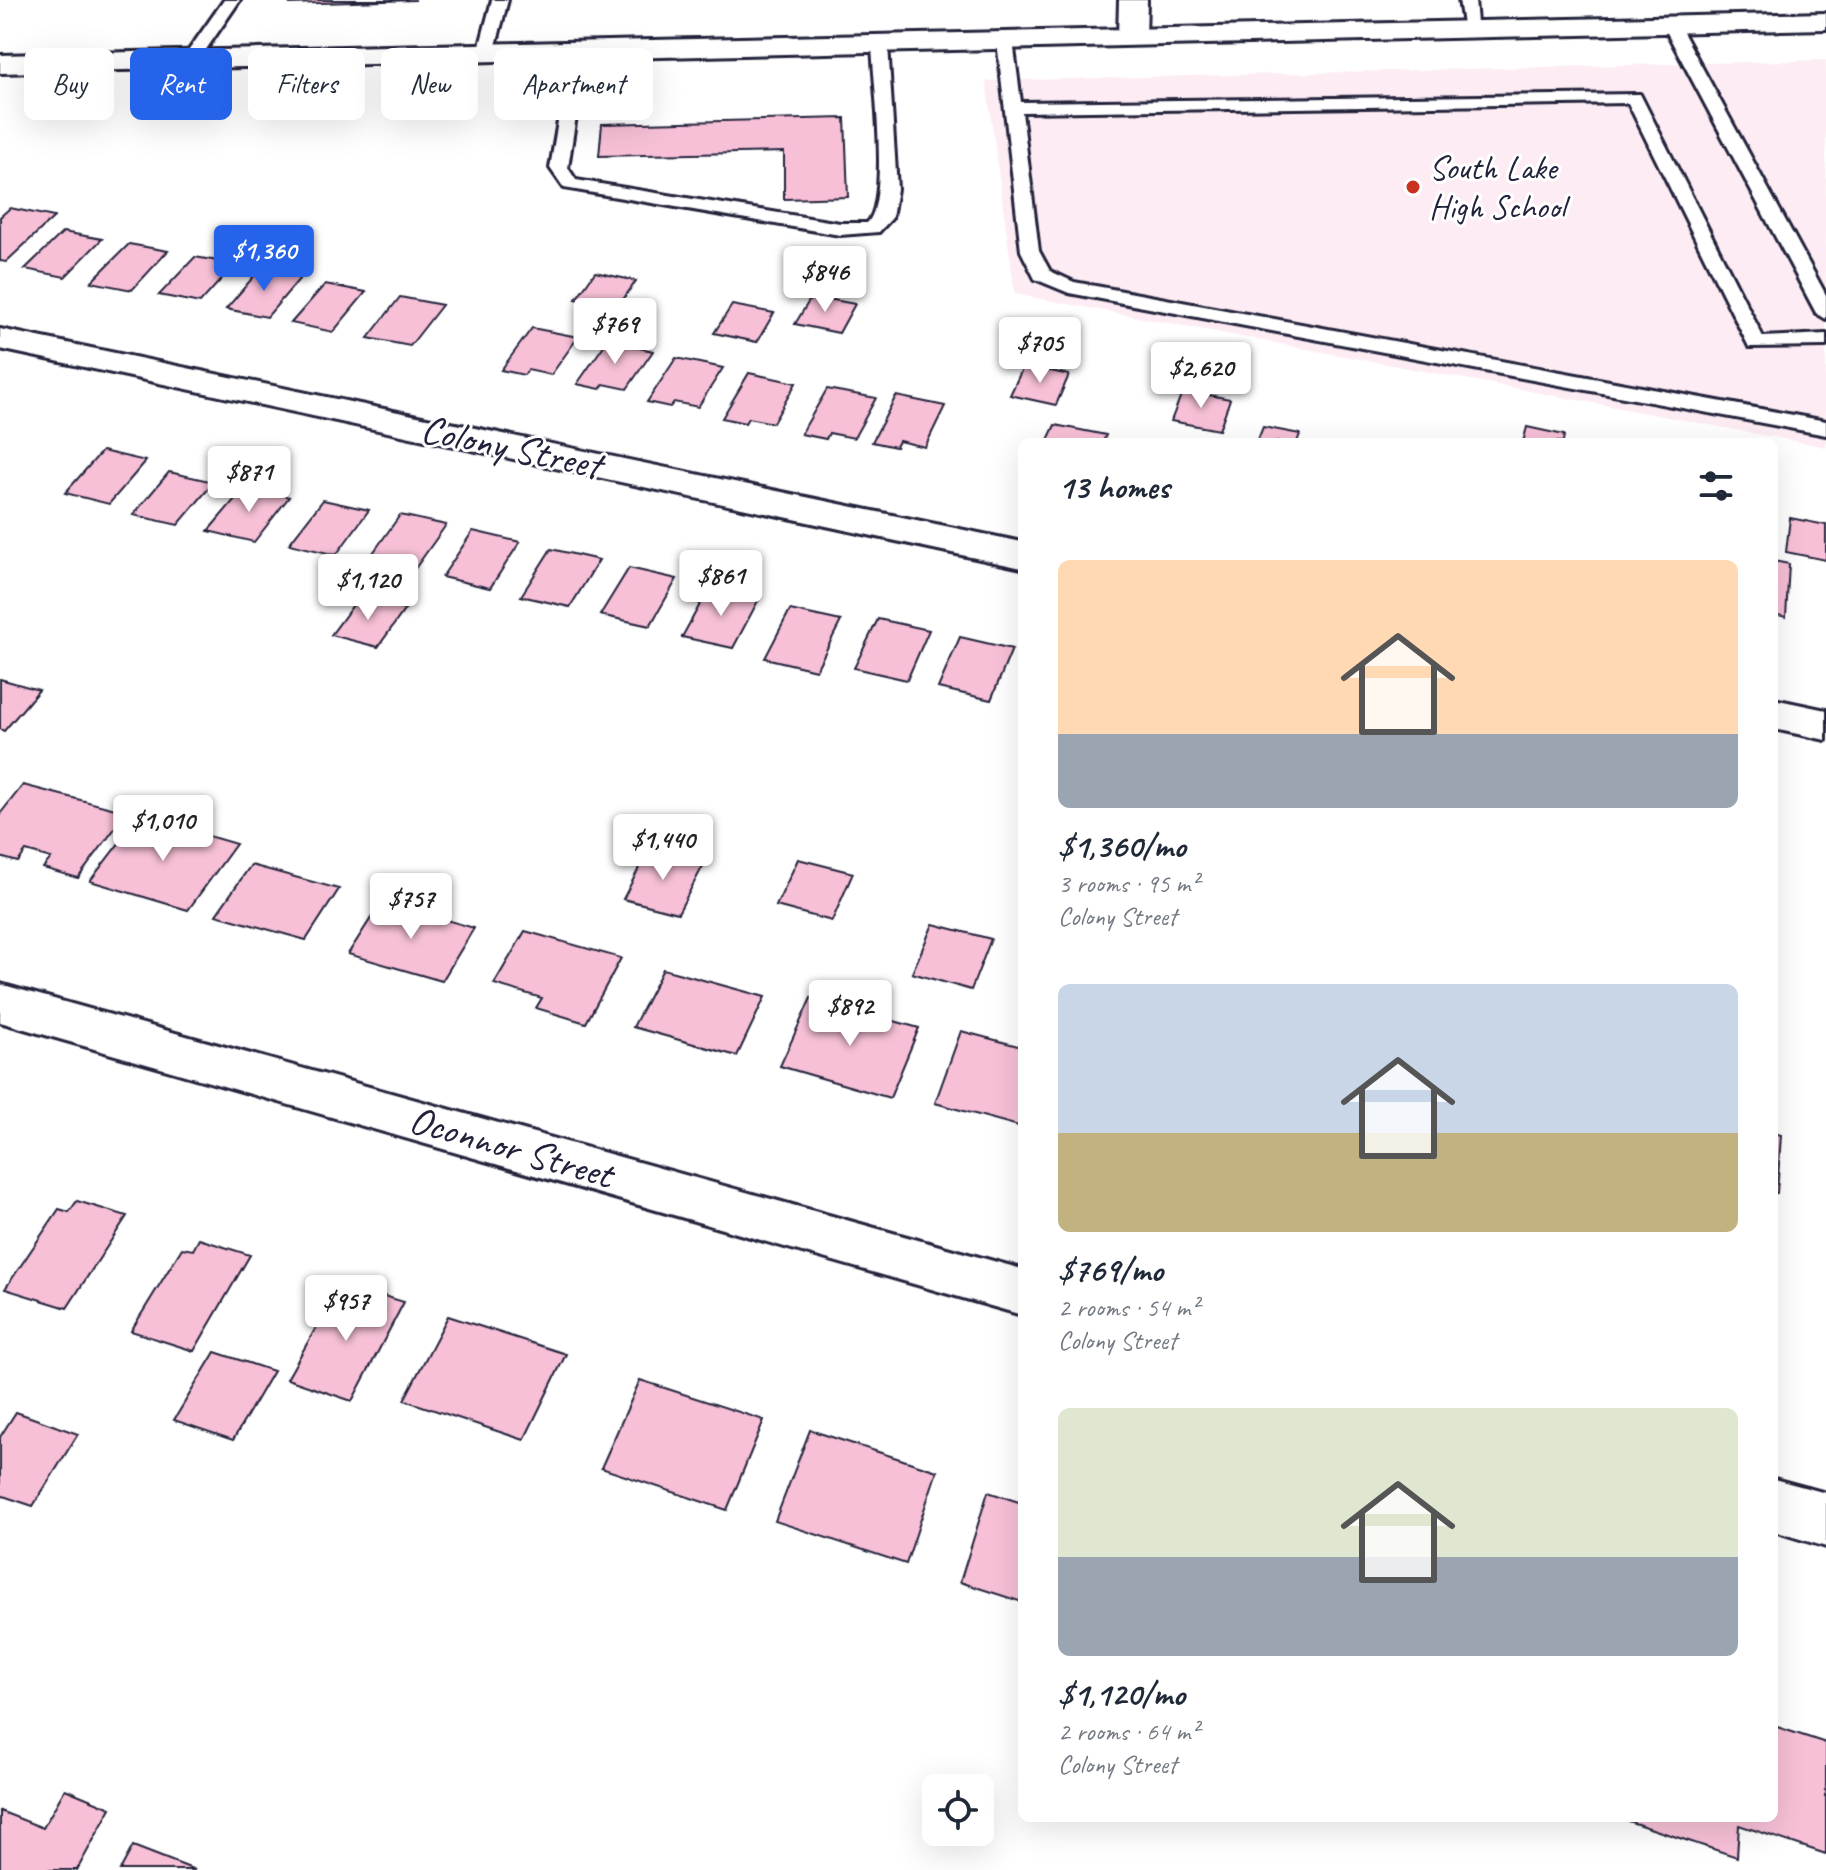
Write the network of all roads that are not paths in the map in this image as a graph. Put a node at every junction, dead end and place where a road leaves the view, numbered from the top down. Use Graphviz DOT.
graph roads {
  1 [pos="232,0"];
  2 [pos="500,0"];
  3 [pos="1133,0"];
  4 [pos="1467,0"];
  5 [pos="1826,21"];
  6 [pos="1671,25"];
  7 [pos="1472,30"];
  8 [pos="1132,38"];
  9 [pos="1005,41"];
  10 [pos="880,44"];
  11 [pos="198,48"];
  12 [pos="653,49"];
  13 [pos="486,53"];
  14 [pos="494,53"];
  15 [pos="232,59"];
  16 [pos="130,61"];
  17 [pos="0,64"];
  18 [pos="1013,107"];
  19 [pos="567,120"];
  20 [pos="1826,313"];
  21 [pos="0,339"];
  22 [pos="1826,340"];
  23 [pos="1826,428"];
  24 [pos="1018,554"];
  25 [pos="1778,715"];
  26 [pos="1826,725"];
  27 [pos="0,1003"];
  28 [pos="1018,1291"];
  29 [pos="1778,1506"];
  30 [pos="1826,1520"];
  1 -- 11 [label="lane"];
  2 -- 13 [label="lane"];
  3 -- 8 [label="main road"];
  4 -- 7 [label="lane"];
  5 -- 6 [label="main road"];
  6 -- 7 [label="main road"];
  6 -- 20 [label="lane"];
  7 -- 8 [label="main road"];
  8 -- 9 [label="main road"];
  9 -- 10 [label="main road"];
  9 -- 18 [label="lane"];
  10 -- 12 [label="main road"];
  10 -- 19 [label="lane"];
  13 -- 14 [label="main road"];
  13 -- 15 [label="main road"];
  16 -- 17 [label="main road"];
  18 -- 22 [label="lane"];
  18 -- 23 [label="lane"];
  21 -- 24 [label="main road, Colony Street"];
  25 -- 26 [label="main road"];
  27 -- 28 [label="main road, Oconnor Street"];
  29 -- 30 [label="main road"];
}
